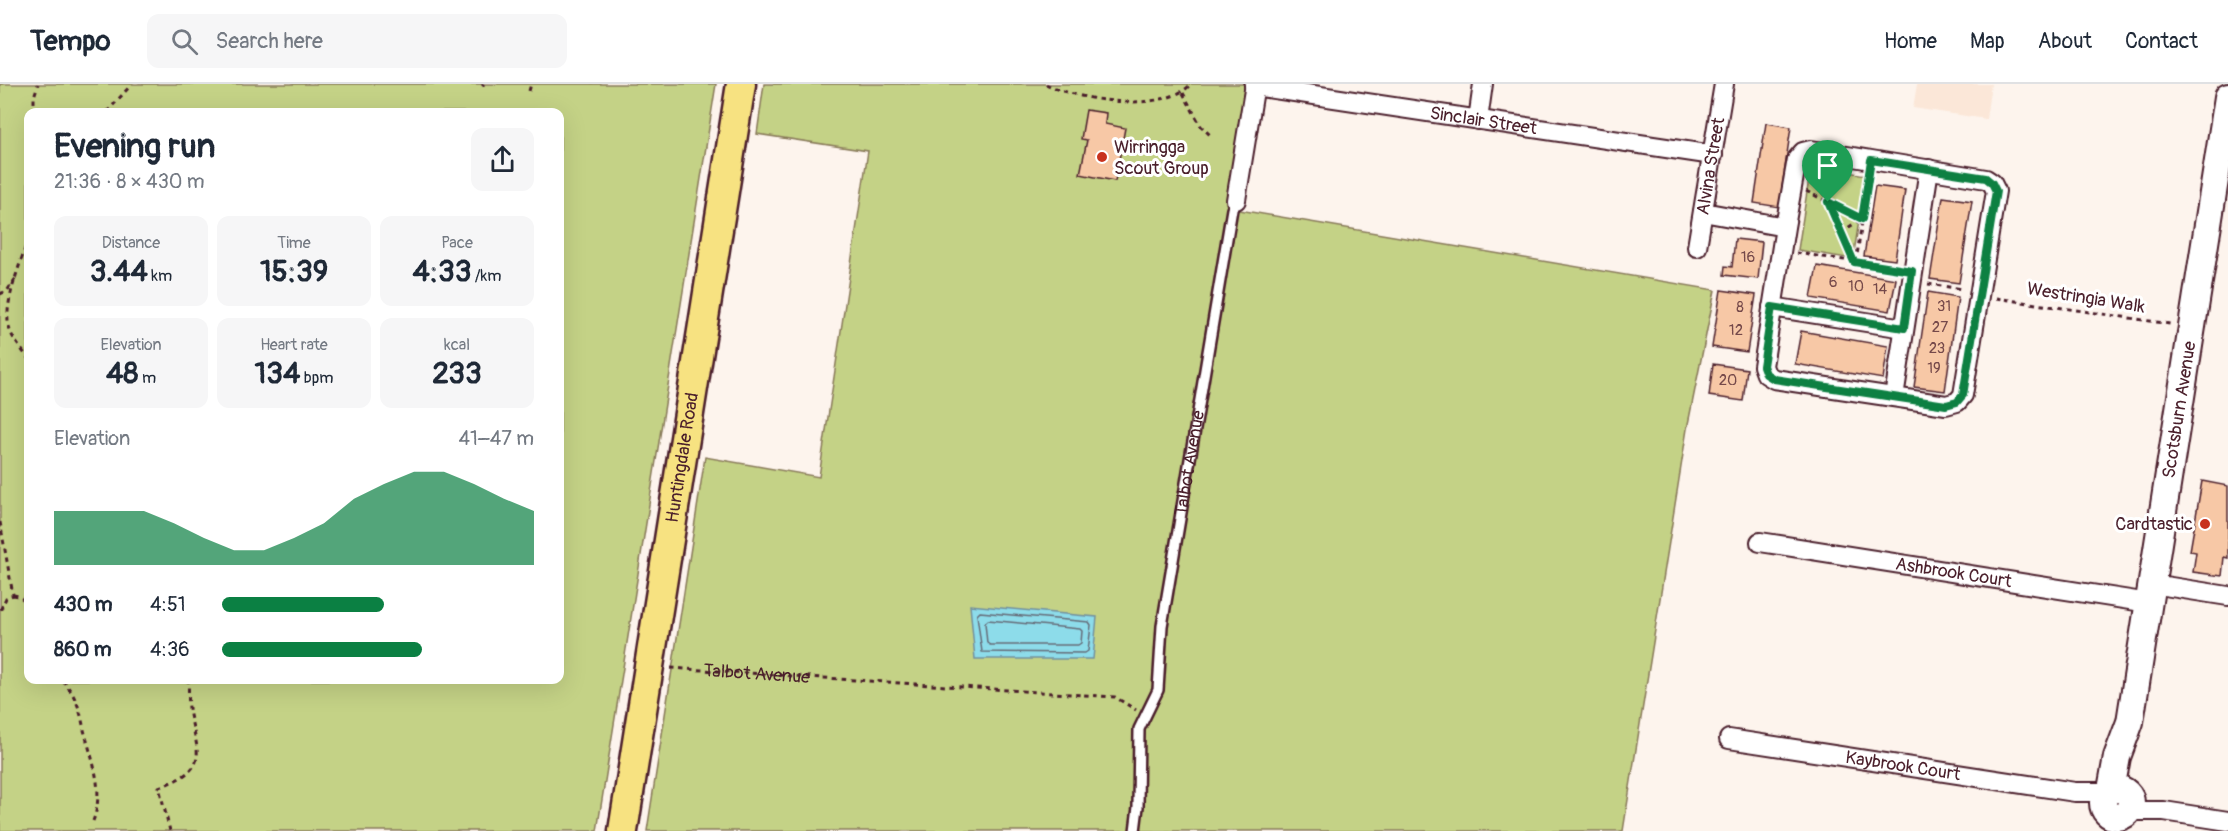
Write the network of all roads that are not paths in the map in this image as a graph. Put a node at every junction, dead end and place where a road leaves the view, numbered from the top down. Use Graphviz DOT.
graph roads {
  1 [pos="741,84"];
  2 [pos="1483,84"];
  3 [pos="1724,84"];
  4 [pos="1254,85"];
  5 [pos="2228,97"];
  6 [pos="1478,120"];
  7 [pos="1713,155"];
  8 [pos="2223,160"];
  9 [pos="1929,169"];
  10 [pos="1234,205"];
  11 [pos="1703,212"];
  12 [pos="1785,227"];
  13 [pos="1697,247"];
  14 [pos="1772,307"];
  15 [pos="1904,328"];
  16 [pos="1893,397"];
  17 [pos="1760,542"];
  18 [pos="2150,594"];
  19 [pos="2228,596"];
  20 [pos="1730,739"];
  21 [pos="2117,808"];
  22 [pos="2228,821"];
  23 [pos="623,831"];
  24 [pos="1135,831"];
  1 -- 23 [label="main road, Huntingdale Road"];
  2 -- 6 [label="street"];
  3 -- 7 [label="street, Alvina Street"];
  4 -- 6 [label="street, Sinclair Street"];
  4 -- 10 [label="street, Talbot Avenue"];
  5 -- 8 [label="street, Scotsburn Avenue"];
  6 -- 7 [label="street, Sinclair Street"];
  7 -- 11 [label="street, Alvina Street"];
  8 -- 18 [label="street, Scotsburn Avenue"];
  9 -- 12 [label="street"];
  9 -- 15 [label="street"];
  9 -- 16 [label="street"];
  10 -- 24 [label="lane, Talbot Avenue"];
  11 -- 12 [label="street"];
  11 -- 13 [label="street, Alvina Street"];
  12 -- 14 [label="street"];
  14 -- 15 [label="street"];
  14 -- 16 [label="street"];
  15 -- 16 [label="street"];
  17 -- 18 [label="street, Ashbrook Court"];
  18 -- 19 [label="street, Ashbrook Court"];
  18 -- 21 [label="street, Scotsburn Avenue"];
  20 -- 21 [label="street, Kaybrook Court"];
  21 -- 22 [label="street, Kaybrook Court"];
}
